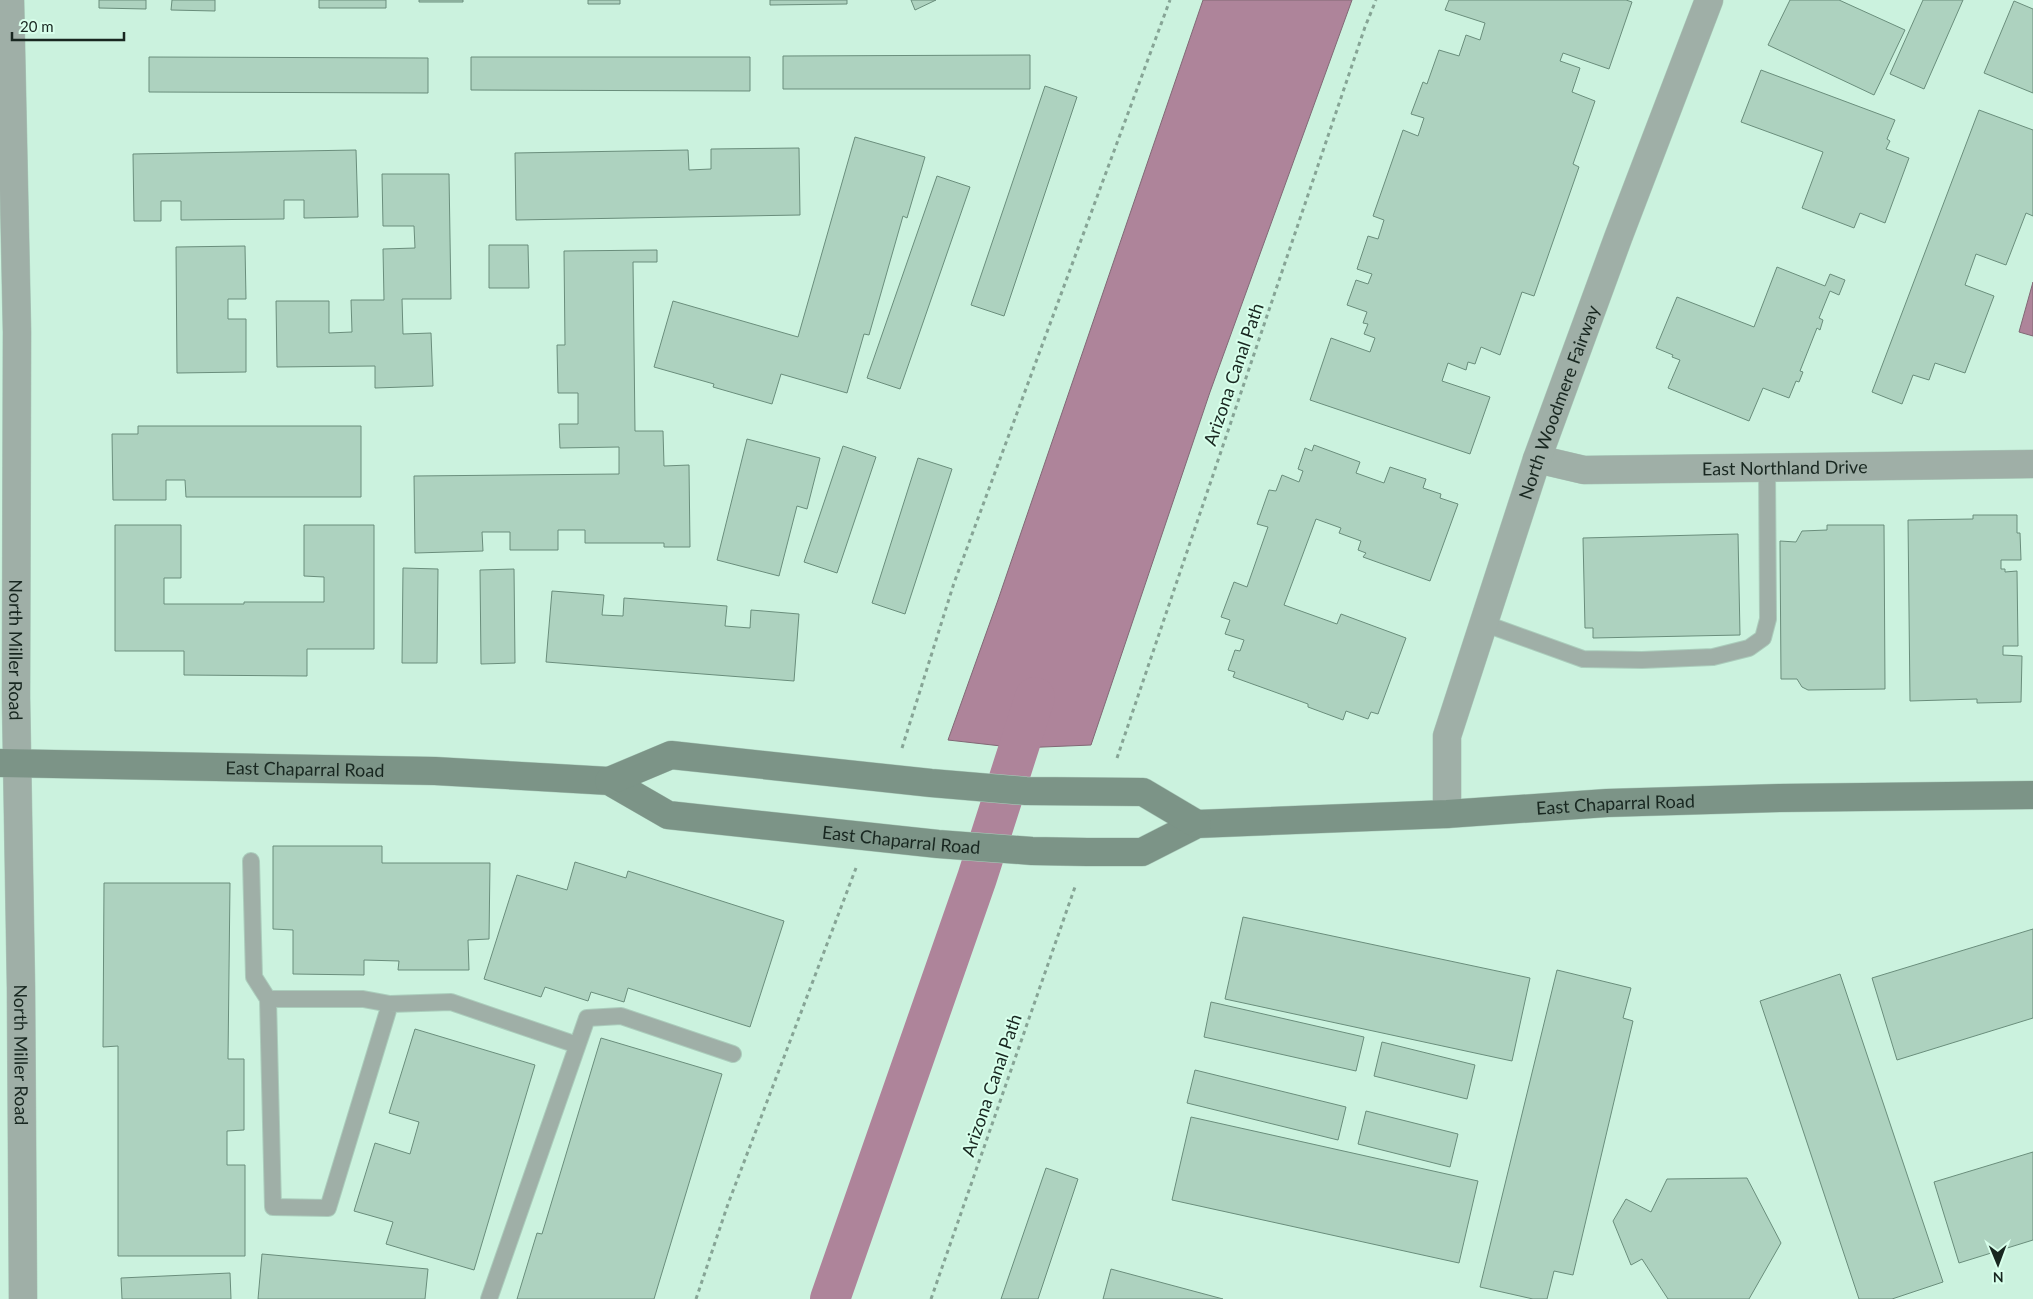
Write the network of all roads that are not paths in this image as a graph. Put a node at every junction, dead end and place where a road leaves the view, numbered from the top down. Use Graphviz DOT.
graph roads {
  1 [pos="10,0"];
  2 [pos="1709,0"];
  3 [pos="9,332"];
  4 [pos="1537,459"];
  5 [pos="2033,464"];
  6 [pos="1767,468"];
  7 [pos="1483,622"];
  8 [pos="9,764"];
  9 [pos="609,781"];
  10 [pos="2033,795"];
  11 [pos="1447,814"];
  12 [pos="1197,824"];
  13 [pos="251,861"];
  14 [pos="268,1000"];
  15 [pos="390,1004"];
  16 [pos="577,1045"];
  17 [pos="733,1054"];
  18 [pos="22,1299"];
  19 [pos="489,1299"];
  1 -- 3 [label="street, North Miller Road"];
  2 -- 4 [label="street, North Woodmere Fairway"];
  3 -- 8 [label="street, North Miller Road"];
  4 -- 6 [label="street, East Northland Drive"];
  4 -- 7 [label="street, North Woodmere Fairway"];
  5 -- 6 [label="street, East Northland Drive"];
  6 -- 7 [label="lane"];
  7 -- 11 [label="street, North Woodmere Fairway"];
  8 -- 9 [label="main road, East Chaparral Road"];
  8 -- 18 [label="street, North Miller Road"];
  9 -- 12 [label="main road, East Chaparral Road"];
  9 -- 12 [label="main road, East Chaparral Road"];
  10 -- 11 [label="main road, East Chaparral Road"];
  11 -- 12 [label="main road, East Chaparral Road"];
  13 -- 14 [label="lane"];
  14 -- 15 [label="lane"];
  14 -- 15 [label="lane"];
  15 -- 16 [label="lane"];
  16 -- 17 [label="lane"];
  16 -- 19 [label="lane"];
}
